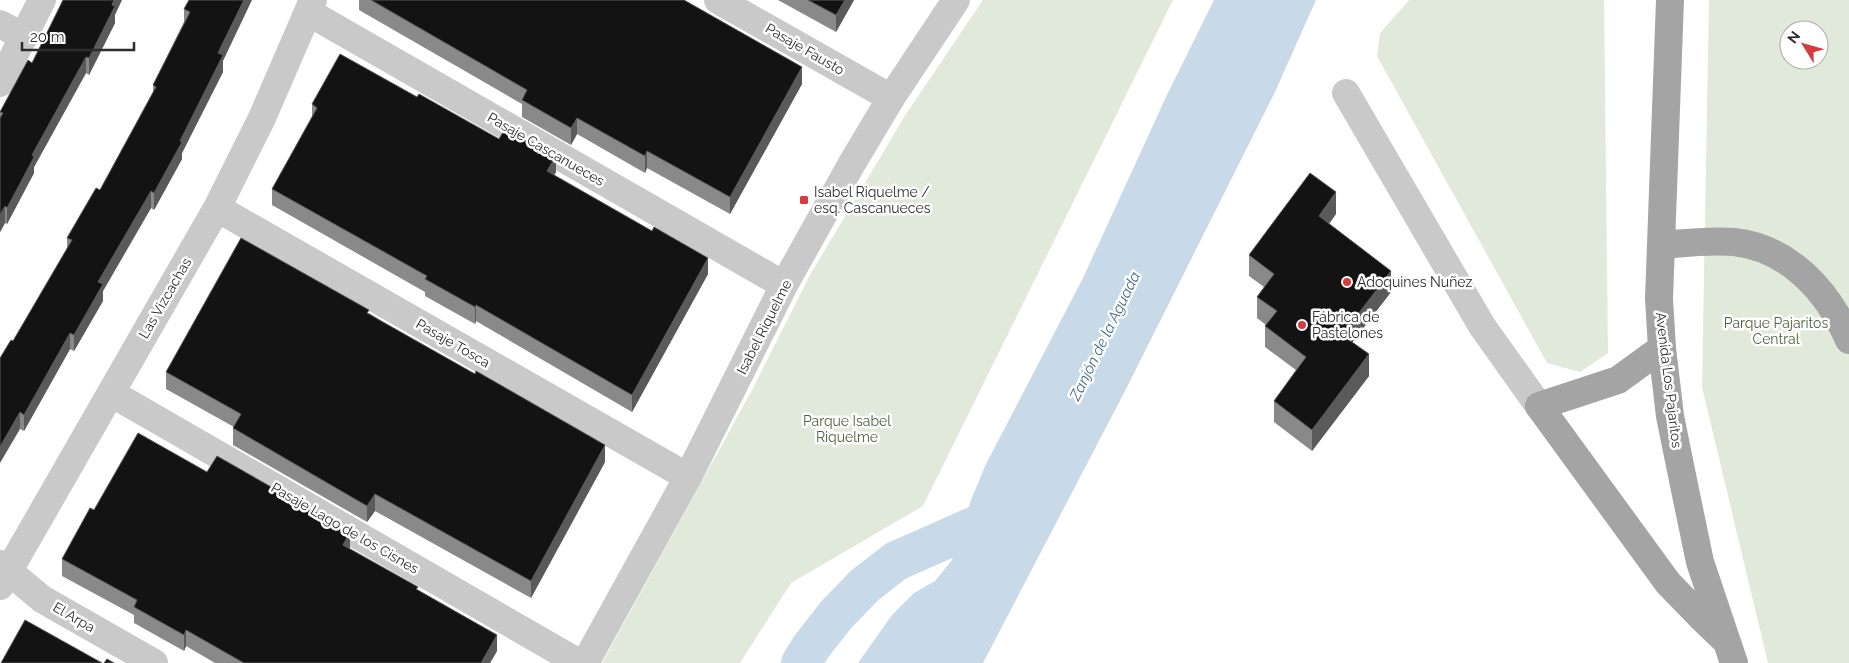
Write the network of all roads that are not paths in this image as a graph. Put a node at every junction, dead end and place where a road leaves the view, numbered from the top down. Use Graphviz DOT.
graph roads {
  1 [pos="42,0"];
  2 [pos="718,0"];
  3 [pos="956,0"];
  4 [pos="1670,0"];
  5 [pos="310,6"];
  6 [pos="0,24"];
  7 [pos="24,37"];
  8 [pos="0,83"];
  9 [pos="1346,93"];
  10 [pos="891,98"];
  11 [pos="217,208"];
  12 [pos="1661,245"];
  13 [pos="784,285"];
  14 [pos="1849,340"];
  15 [pos="1662,348"];
  16 [pos="111,393"];
  17 [pos="1539,406"];
  18 [pos="688,477"];
  19 [pos="3,574"];
  20 [pos="1730,652"];
  21 [pos="154,663"];
  22 [pos="578,663"];
  23 [pos="585,663"];
  1 -- 7 [label="street"];
  2 -- 10 [label="street, Pasaje Fausto"];
  3 -- 10 [label="street, Isabel Riquelme"];
  4 -- 12 [label="main road, Avenida Los Pajaritos"];
  5 -- 11 [label="street, Las Vizcachas"];
  5 -- 13 [label="street, Pasaje Cascanueces"];
  6 -- 7 [label="street"];
  7 -- 8 [label="street"];
  9 -- 17 [label="street"];
  10 -- 13 [label="street, Isabel Riquelme"];
  11 -- 16 [label="street, Las Vizcachas"];
  11 -- 18 [label="street, Pasaje Tosca"];
  12 -- 14 [label="main road"];
  12 -- 15 [label="main road, Avenida Los Pajaritos"];
  13 -- 18 [label="street, Isabel Riquelme"];
  15 -- 17 [label="main road"];
  15 -- 20 [label="main road, Avenida Los Pajaritos"];
  16 -- 19 [label="street, Las Vizcachas"];
  16 -- 22 [label="street, Pasaje Lago de los Cisnes"];
  17 -- 20 [label="main road"];
  18 -- 23 [label="street, Isabel Riquelme"];
  19 -- 21 [label="street, El Arpa"];
}
